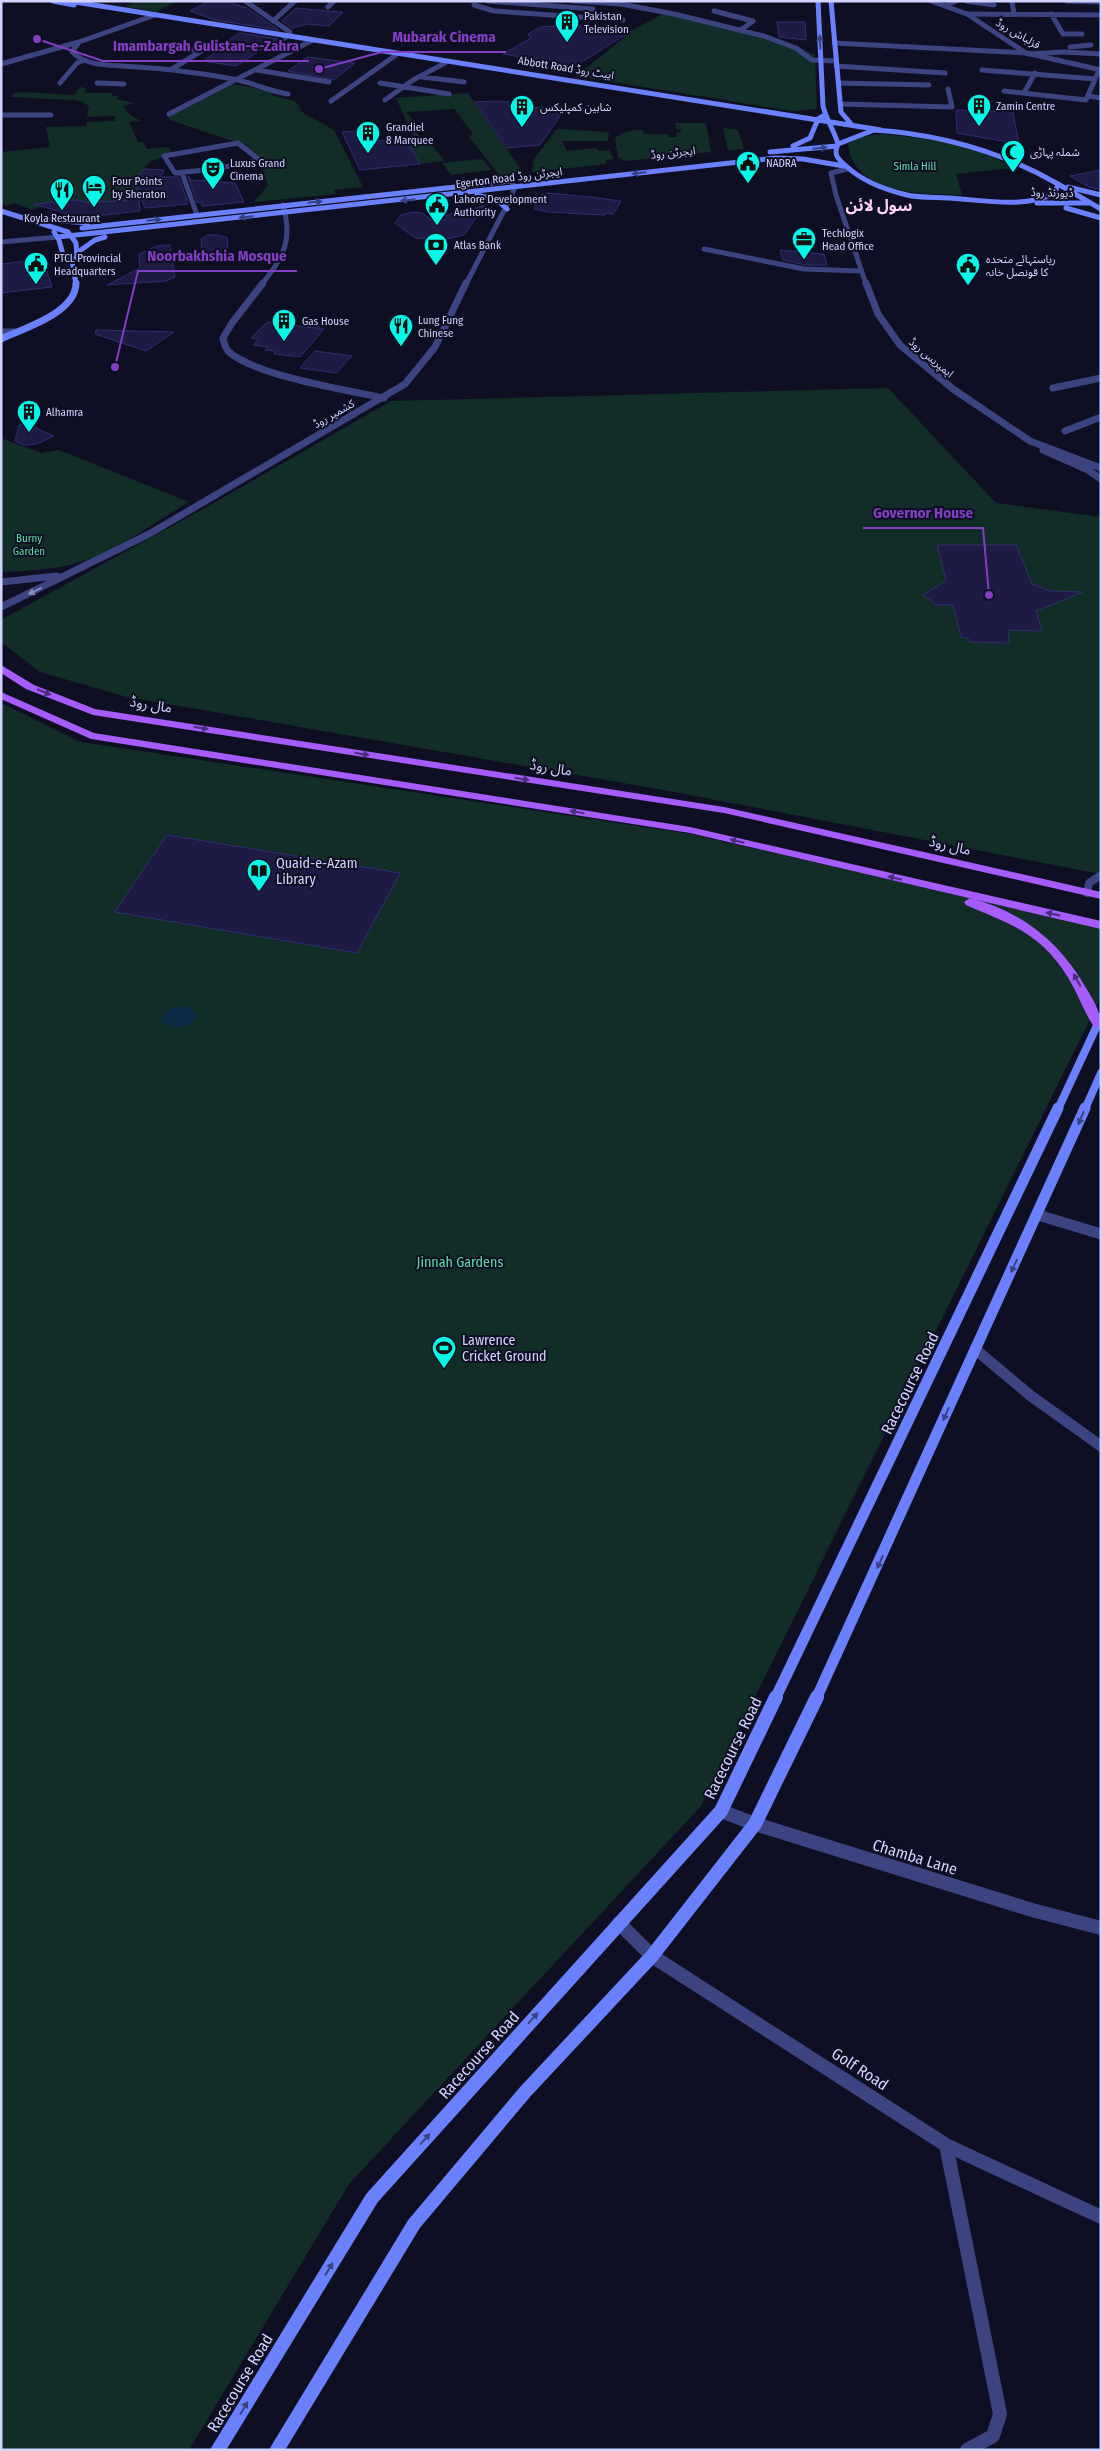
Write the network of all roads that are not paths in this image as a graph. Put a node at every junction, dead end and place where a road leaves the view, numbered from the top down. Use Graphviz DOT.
graph roads {
  1 [pos="53,1"];
  2 [pos="69,1"];
  3 [pos="244,1"];
  4 [pos="295,1"];
  5 [pos="334,1"];
  6 [pos="488,1"];
  7 [pos="560,1"];
  8 [pos="573,1"];
  9 [pos="818,1"];
  10 [pos="831,1"];
  11 [pos="931,1"];
  12 [pos="956,1"];
  13 [pos="966,1"];
  14 [pos="1067,1"];
  15 [pos="597,2"];
  16 [pos="1012,2"];
  17 [pos="1101,2"];
  18 [pos="474,5"];
  19 [pos="994,5"];
  20 [pos="945,6"];
  21 [pos="328,7"];
  22 [pos="560,8"];
  23 [pos="596,9"];
  24 [pos="619,9"];
  25 [pos="680,10"];
  26 [pos="714,11"];
  27 [pos="674,14"];
  28 [pos="967,14"];
  29 [pos="1014,14"];
  30 [pos="1051,14"];
  31 [pos="1070,14"];
  32 [pos="1098,15"];
  33 [pos="152,16"];
  34 [pos="558,17"];
  35 [pos="623,20"];
  36 [pos="273,21"];
  37 [pos="1101,23"];
  38 [pos="741,30"];
  39 [pos="1082,34"];
  40 [pos="287,37"];
  41 [pos="311,41"];
  42 [pos="79,42"];
  43 [pos="834,43"];
  44 [pos="160,45"];
  45 [pos="1091,45"];
  46 [pos="1037,53"];
  47 [pos="1028,54"];
  48 [pos="1101,54"];
  49 [pos="396,55"];
  50 [pos="821,60"];
  51 [pos="82,61"];
  52 [pos="1101,61"];
  53 [pos="1,64"];
  54 [pos="445,64"];
  55 [pos="836,64"];
  56 [pos="111,66"];
  57 [pos="483,67"];
  58 [pos="172,68"];
  59 [pos="1093,68"];
  60 [pos="257,70"];
  61 [pos="982,70"];
  62 [pos="1100,70"];
  63 [pos="106,71"];
  64 [pos="944,73"];
  65 [pos="1034,73"];
  66 [pos="422,76"];
  67 [pos="102,77"];
  68 [pos="235,79"];
  69 [pos="1095,79"];
  70 [pos="567,81"];
  71 [pos="329,82"];
  72 [pos="464,82"];
  73 [pos="60,83"];
  74 [pos="838,83"];
  75 [pos="124,84"];
  76 [pos="380,84"];
  77 [pos="929,85"];
  78 [pos="403,87"];
  79 [pos="948,89"];
  80 [pos="1004,91"];
  81 [pos="1024,93"];
  82 [pos="288,94"];
  83 [pos="449,94"];
  84 [pos="1088,96"];
  85 [pos="1101,98"];
  86 [pos="385,100"];
  87 [pos="332,101"];
  88 [pos="840,104"];
  89 [pos="823,108"];
  90 [pos="786,113"];
  91 [pos="169,114"];
  92 [pos="1,115"];
  93 [pos="52,115"];
  94 [pos="804,121"];
  95 [pos="818,121"];
  96 [pos="829,121"];
  97 [pos="852,125"];
  98 [pos="881,130"];
  99 [pos="812,131"];
  100 [pos="837,145"];
  101 [pos="783,151"];
  102 [pos="845,167"];
  103 [pos="182,173"];
  104 [pos="511,181"];
  105 [pos="1058,184"];
  106 [pos="515,187"];
  107 [pos="470,193"];
  108 [pos="1101,196"];
  109 [pos="1015,202"];
  110 [pos="1090,203"];
  111 [pos="1101,203"];
  112 [pos="1048,204"];
  113 [pos="283,205"];
  114 [pos="506,209"];
  115 [pos="1101,209"];
  116 [pos="4,213"];
  117 [pos="287,213"];
  118 [pos="1089,213"];
  119 [pos="197,215"];
  120 [pos="27,218"];
  121 [pos="1101,218"];
  122 [pos="123,223"];
  123 [pos="65,230"];
  124 [pos="129,230"];
  125 [pos="56,235"];
  126 [pos="73,236"];
  127 [pos="1,241"];
  128 [pos="704,249"];
  129 [pos="78,252"];
  130 [pos="72,261"];
  131 [pos="861,272"];
  132 [pos="1,332"];
  133 [pos="14,332"];
  134 [pos="1,339"];
  135 [pos="1101,378"];
  136 [pos="1053,388"];
  137 [pos="384,398"];
  138 [pos="1101,417"];
  139 [pos="1064,431"];
  140 [pos="1030,441"];
  141 [pos="1101,468"];
  142 [pos="1101,479"];
  143 [pos="68,575"];
  144 [pos="1,582"];
  145 [pos="1,607"];
  146 [pos="1,668"];
  147 [pos="1,695"];
  148 [pos="1101,875"];
  149 [pos="944,890"];
  150 [pos="1087,893"];
  151 [pos="1101,896"];
  152 [pos="1101,925"];
  153 [pos="1099,1020"];
  154 [pos="1101,1073"];
  155 [pos="1038,1214"];
  156 [pos="1101,1234"];
  157 [pos="975,1349"];
  158 [pos="1101,1446"];
  159 [pos="721,1811"];
  160 [pos="755,1824"];
  161 [pos="619,1923"];
  162 [pos="1101,1928"];
  163 [pos="652,1956"];
  164 [pos="946,2145"];
  165 [pos="1101,2217"];
  166 [pos="218,2450"];
  167 [pos="277,2450"];
  168 [pos="967,2450"];
  1 -- 33 [label="main road, Abbott Road ایبٹ روڈ"];
  2 -- 33 [label="main road, Abbott Road ایبٹ روڈ"];
  3 -- 36 [label="street"];
  4 -- 36 [label="street"];
  5 -- 21 [label="street"];
  6 -- 22 [label="street"];
  7 -- 22 [label="street"];
  8 -- 15 [label="street"];
  50 -- 9 [label="main road, one-way"];
  10 -- 43 [label="main road"];
  11 -- 20 [label="street, قزلباش روڈ"];
  12 -- 20 [label="street"];
  13 -- 19 [label="street"];
  14 -- 17 [label="street"];
  14 -- 31 [label="street"];
  15 -- 23 [label="street"];
  15 -- 27 [label="street"];
  16 -- 29 [label="street"];
  18 -- 34 [label="street"];
  20 -- 28 [label="street, قزلباش روڈ"];
  22 -- 23 [label="street"];
  22 -- 34 [label="street"];
  23 -- 24 [label="street"];
  25 -- 27 [label="street"];
  26 -- 38 [label="street"];
  27 -- 38 [label="street"];
  28 -- 29 [label="street"];
  28 -- 47 [label="street, قزلباش روڈ"];
  29 -- 30 [label="street"];
  30 -- 31 [label="street"];
  30 -- 39 [label="street"];
  31 -- 32 [label="street"];
  32 -- 37 [label="street"];
  33 -- 40 [label="main road, Abbott Road ایبٹ روڈ"];
  33 -- 42 [label="street"];
  34 -- 35 [label="street"];
  36 -- 40 [label="street"];
  38 -- 50 [label="street"];
  40 -- 41 [label="main road, Abbott Road ایبٹ روڈ"];
  41 -- 49 [label="main road, Abbott Road ایبٹ روڈ"];
  41 -- 57 [label="main road, Abbott Road ایبٹ روڈ"];
  41 -- 60 [label="street"];
  42 -- 51 [label="street"];
  42 -- 53 [label="street"];
  43 -- 47 [label="street"];
  43 -- 55 [label="main road"];
  44 -- 58 [label="street"];
  45 -- 46 [label="street"];
  46 -- 47 [label="street"];
  46 -- 48 [label="street"];
  47 -- 59 [label="street, قزلباش روڈ"];
  49 -- 54 [label="main road, Abbott Road ایبٹ روڈ"];
  49 -- 87 [label="street"];
  50 -- 55 [label="street"];
  50 -- 89 [label="main road"];
  51 -- 56 [label="street"];
  51 -- 73 [label="street"];
  52 -- 59 [label="street"];
  54 -- 57 [label="main road, Abbott Road ایبٹ روڈ"];
  54 -- 66 [label="street"];
  55 -- 64 [label="street"];
  55 -- 74 [label="main road"];
  56 -- 58 [label="street"];
  56 -- 63 [label="street"];
  57 -- 70 [label="main road, Abbott Road ایبٹ روڈ"];
  58 -- 68 [label="street"];
  59 -- 62 [label="street, قزلباش روڈ"];
  60 -- 68 [label="street"];
  60 -- 71 [label="street"];
  61 -- 65 [label="street"];
  62 -- 69 [label="street"];
  65 -- 69 [label="street"];
  65 -- 81 [label="street"];
  66 -- 72 [label="street"];
  66 -- 78 [label="street"];
  67 -- 75 [label="street"];
  68 -- 82 [label="street"];
  68 -- 91 [label="street"];
  69 -- 84 [label="street"];
  70 -- 90 [label="main road, Abbott Road ایبٹ روڈ"];
  70 -- 94 [label="main road, Abbott Road ایبٹ روڈ"];
  74 -- 77 [label="street"];
  74 -- 88 [label="main road"];
  76 -- 78 [label="street"];
  78 -- 83 [label="street"];
  78 -- 86 [label="street"];
  79 -- 88 [label="street"];
  80 -- 81 [label="street"];
  81 -- 84 [label="street"];
  84 -- 85 [label="street"];
  88 -- 97 [label="main road"];
  89 -- 90 [label="main road"];
  89 -- 96 [label="main road"];
  90 -- 95 [label="main road, Abbott Road ایبٹ روڈ"];
  92 -- 93 [label="street"];
  94 -- 95 [label="main road, Abbott Road ایبٹ روڈ"];
  94 -- 99 [label="main road"];
  95 -- 96 [label="main road"];
  95 -- 96 [label="main road, Abbott Road ایبٹ روڈ"];
  95 -- 99 [label="main road"];
  96 -- 97 [label="main road, Abbott Road ایبٹ روڈ"];
  96 -- 100 [label="main road"];
  97 -- 98 [label="main road, Abbott Road ایبٹ روڈ"];
  98 -- 100 [label="main road"];
  98 -- 105 [label="main road"];
  99 -- 101 [label="main road"];
  101 -- 100 [label="main road, ایجرٹن روڈ, one-way"];
  100 -- 102 [label="main road"];
  101 -- 104 [label="main road, ایجرٹن روڈ"];
  102 -- 106 [label="main road, Egerton Road ایجرٹن روڈ, one-way"];
  102 -- 109 [label="main road"];
  102 -- 131 [label="street, ایمپریس روڈ"];
  103 -- 103 [label="street"];
  103 -- 119 [label="street"];
  104 -- 106 [label="street"];
  113 -- 104 [label="main road, Egerton Road ایجرٹن روڈ, one-way"];
  105 -- 108 [label="main road, ڈیورنڈ روڈ"];
  105 -- 109 [label="main road"];
  105 -- 110 [label="main road"];
  106 -- 107 [label="main road, Egerton Road ایجرٹن روڈ"];
  106 -- 114 [label="street, کشمیر روڈ"];
  107 -- 114 [label="main road"];
  107 -- 117 [label="main road, Egerton Road ایجرٹن روڈ, one-way"];
  108 -- 110 [label="main road, ڈیورنڈ روڈ"];
  109 -- 112 [label="main road, ڈیورنڈ روڈ"];
  110 -- 111 [label="main road, ڈیورنڈ روڈ"];
  110 -- 112 [label="main road, ڈیورنڈ روڈ"];
  110 -- 115 [label="main road"];
  110 -- 118 [label="main road"];
  112 -- 118 [label="main road"];
  113 -- 117 [label="street"];
  113 -- 119 [label="main road, Egerton Road ایجرٹن روڈ"];
  114 -- 137 [label="street, کشمیر روڈ"];
  116 -- 120 [label="main road"];
  116 -- 125 [label="main road"];
  117 -- 124 [label="main road, Egerton Road ایجرٹن روڈ, one-way"];
  117 -- 137 [label="street"];
  118 -- 121 [label="main road"];
  122 -- 119 [label="main road, Egerton Road ایجرٹن روڈ, one-way"];
  120 -- 122 [label="main road"];
  120 -- 123 [label="main road"];
  122 -- 123 [label="main road, Egerton Road ایجرٹن روڈ"];
  123 -- 125 [label="main road, Egerton Road ایجرٹن روڈ"];
  123 -- 126 [label="main road"];
  124 -- 126 [label="main road, Egerton Road ایجرٹن روڈ"];
  124 -- 129 [label="main road"];
  125 -- 126 [label="main road, Egerton Road ایجرٹن روڈ"];
  125 -- 127 [label="street"];
  125 -- 130 [label="main road"];
  126 -- 129 [label="main road"];
  128 -- 131 [label="street"];
  129 -- 130 [label="main road"];
  130 -- 133 [label="main road"];
  131 -- 140 [label="street, ایمپریس روڈ"];
  132 -- 133 [label="street"];
  133 -- 134 [label="main road"];
  135 -- 136 [label="street"];
  137 -- 143 [label="street, کشمیر روڈ"];
  138 -- 139 [label="street"];
  140 -- 141 [label="street, ایمپریس روڈ"];
  140 -- 142 [label="street"];
  143 -- 144 [label="street, کشمیر روڈ"];
  143 -- 145 [label="street, کشمیر روڈ, one-way"];
  146 -- 150 [label="main road, مال روڈ, one-way"];
  149 -- 147 [label="main road, one-way"];
  148 -- 150 [label="street"];
  152 -- 149 [label="main road, one-way"];
  153 -- 149 [label="main road, one-way"];
  150 -- 151 [label="main road, مال روڈ"];
  153 -- 159 [label="main road, Racecourse Road"];
  154 -- 155 [label="main road, one-way"];
  155 -- 156 [label="street"];
  155 -- 157 [label="main road, one-way"];
  157 -- 158 [label="street"];
  157 -- 160 [label="main road, one-way"];
  159 -- 160 [label="street, Chamba Lane"];
  159 -- 161 [label="main road, Racecourse Road"];
  160 -- 162 [label="street, Chamba Lane"];
  160 -- 163 [label="main road"];
  161 -- 163 [label="street, Golf Road"];
  166 -- 161 [label="main road, Racecourse Road, one-way"];
  163 -- 164 [label="street, Golf Road"];
  163 -- 167 [label="main road"];
  164 -- 165 [label="street, Golf Road"];
  164 -- 168 [label="street"];
}
